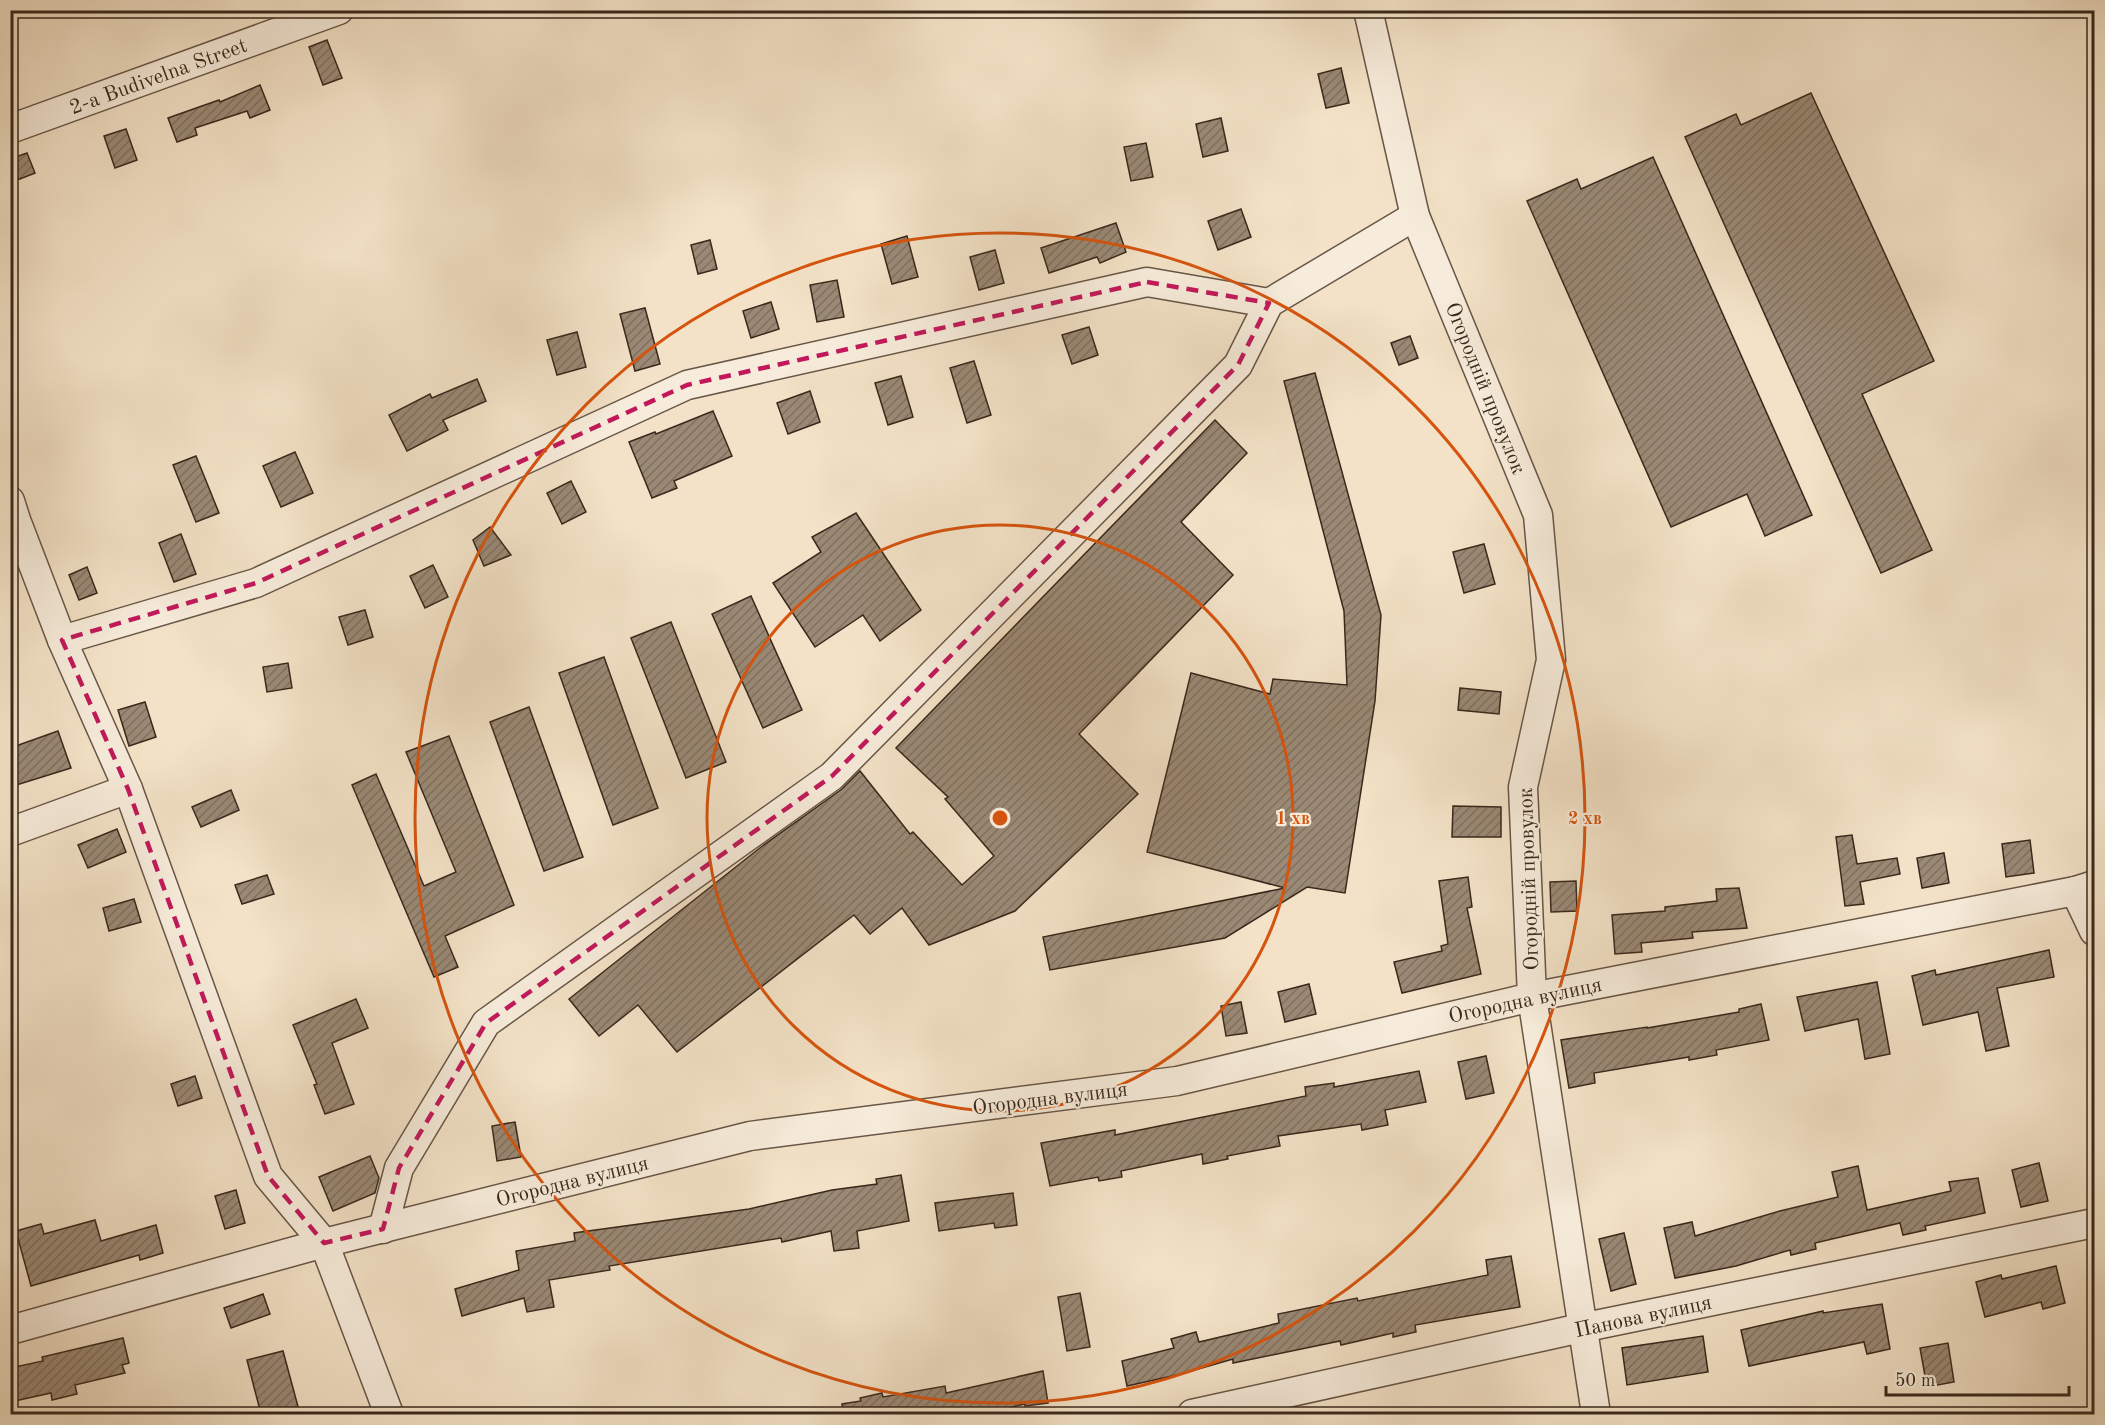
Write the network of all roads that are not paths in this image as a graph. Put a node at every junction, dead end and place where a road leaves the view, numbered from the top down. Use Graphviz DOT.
graph roads {
  1 [pos="339,10"];
  2 [pos="1368,10"];
  3 [pos="10,129"];
  4 [pos="1415,216"];
  5 [pos="1269,303"];
  6 [pos="10,501"];
  7 [pos="62,640"];
  8 [pos="128,789"];
  9 [pos="10,832"];
  10 [pos="2085,888"];
  11 [pos="2094,931"];
  12 [pos="1532,997"];
  13 [pos="2094,1223"];
  14 [pos="383,1228"];
  15 [pos="324,1243"];
  16 [pos="1581,1328"];
  17 [pos="10,1330"];
  18 [pos="389,1414"];
  19 [pos="1192,1414"];
  20 [pos="1596,1414"];
  1 -- 3 [label="street, 2-a Budivelna Street"];
  2 -- 4 [label="street, Огородній провулок"];
  4 -- 5 [label="street"];
  4 -- 12 [label="street, Огородній провулок"];
  5 -- 7 [label="street"];
  5 -- 14 [label="street"];
  6 -- 7 [label="street"];
  7 -- 8 [label="street"];
  8 -- 9 [label="street"];
  8 -- 15 [label="street"];
  10 -- 11 [label="street"];
  10 -- 12 [label="street, Огородна вулиця"];
  12 -- 14 [label="street, Огородна вулиця"];
  12 -- 16 [label="street, Огородній провулок"];
  13 -- 16 [label="street, Панова вулиця"];
  14 -- 15 [label="street, Огородна вулиця"];
  15 -- 17 [label="street, Огородна вулиця"];
  15 -- 18 [label="street"];
  16 -- 19 [label="street, Панова вулиця"];
  16 -- 20 [label="street, Огородній провулок"];
}
